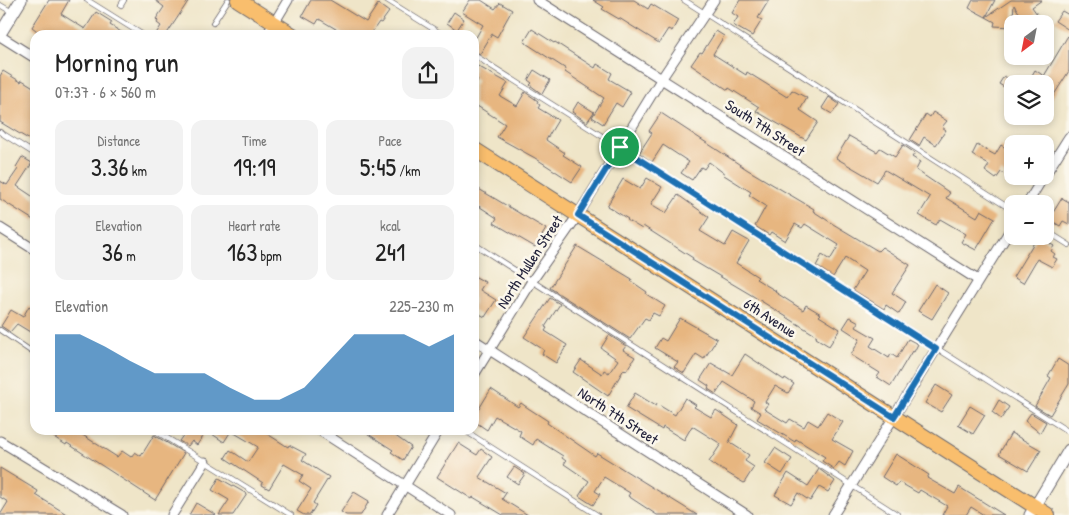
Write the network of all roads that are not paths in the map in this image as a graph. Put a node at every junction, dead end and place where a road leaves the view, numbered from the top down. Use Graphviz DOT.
graph roads {
  1 [pos="21,0"];
  2 [pos="87,0"];
  3 [pos="124,0"];
  4 [pos="228,0"];
  5 [pos="238,0"];
  6 [pos="288,0"];
  7 [pos="387,0"];
  8 [pos="537,0"];
  9 [pos="684,0"];
  10 [pos="714,0"];
  11 [pos="0,5"];
  12 [pos="121,5"];
  13 [pos="13,13"];
  14 [pos="706,14"];
  15 [pos="213,23"];
  16 [pos="270,29"];
  17 [pos="135,30"];
  18 [pos="435,30"];
  19 [pos="0,35"];
  20 [pos="30,55"];
  21 [pos="479,58"];
  22 [pos="662,78"];
  23 [pos="0,132"];
  24 [pos="1069,137"];
  25 [pos="620,147"];
  26 [pos="30,151"];
  27 [pos="479,152"];
  28 [pos="1054,161"];
  29 [pos="1004,205"];
  30 [pos="578,215"];
  31 [pos="0,228"];
  32 [pos="1054,236"];
  33 [pos="1004,239"];
  34 [pos="1069,245"];
  35 [pos="30,247"];
  36 [pos="479,247"];
  37 [pos="978,280"];
  38 [pos="532,281"];
  39 [pos="0,330"];
  40 [pos="479,343"];
  41 [pos="936,349"];
  42 [pos="489,350"];
  43 [pos="30,351"];
  44 [pos="479,367"];
  45 [pos="894,417"];
  46 [pos="1069,432"];
  47 [pos="162,435"];
  48 [pos="327,435"];
  49 [pos="436,435"];
  50 [pos="472,435"];
  51 [pos="0,441"];
  52 [pos="1069,450"];
  53 [pos="205,462"];
  54 [pos="404,485"];
  55 [pos="852,485"];
  56 [pos="1032,511"];
  57 [pos="122,515"];
  58 [pos="172,515"];
  59 [pos="291,515"];
  60 [pos="387,515"];
  61 [pos="451,515"];
  62 [pos="597,515"];
  63 [pos="747,515"];
  64 [pos="833,515"];
  65 [pos="898,515"];
  66 [pos="1048,515"];
  1 -- 13 [label="street"];
  2 -- 17 [label="lane"];
  3 -- 12 [label="lane"];
  4 -- 15 [label="lane"];
  5 -- 16 [label="main road"];
  6 -- 16 [label="street"];
  7 -- 18 [label="lane"];
  8 -- 22 [label="street, South 7th Street"];
  9 -- 14 [label="lane"];
  10 -- 14 [label="street, North Mullen Street"];
  11 -- 13 [label="lane"];
  13 -- 19 [label="street"];
  14 -- 22 [label="street, North Mullen Street"];
  14 -- 29 [label="lane"];
  19 -- 20 [label="street"];
  21 -- 25 [label="lane"];
  22 -- 25 [label="street, North Mullen Street"];
  22 -- 37 [label="street, South 7th Street"];
  23 -- 26 [label="lane"];
  24 -- 28 [label="street"];
  25 -- 30 [label="street, North Mullen Street"];
  25 -- 41 [label="lane"];
  27 -- 30 [label="main road, 6th Avenue"];
  30 -- 38 [label="street, North Mullen Street"];
  30 -- 45 [label="main road, 6th Avenue"];
  31 -- 35 [label="street"];
  32 -- 34 [label="lane"];
  33 -- 37 [label="street"];
  36 -- 38 [label="lane"];
  37 -- 41 [label="street"];
  38 -- 42 [label="street, North Mullen Street"];
  38 -- 55 [label="lane"];
  39 -- 43 [label="lane"];
  40 -- 42 [label="street, North 7th Street"];
  41 -- 45 [label="street"];
  41 -- 46 [label="lane"];
  42 -- 44 [label="street, North Mullen Street"];
  42 -- 63 [label="street, North 7th Street"];
  45 -- 55 [label="street"];
  45 -- 56 [label="main road, 6th Avenue"];
  47 -- 53 [label="lane"];
  48 -- 54 [label="street"];
  49 -- 54 [label="street"];
  50 -- 62 [label="lane"];
  51 -- 57 [label="street"];
  52 -- 56 [label="street"];
  53 -- 58 [label="street"];
  53 -- 59 [label="lane"];
  54 -- 60 [label="street"];
  54 -- 61 [label="street"];
  55 -- 64 [label="street"];
  55 -- 65 [label="lane"];
  56 -- 66 [label="main road, 6th Avenue"];
}
